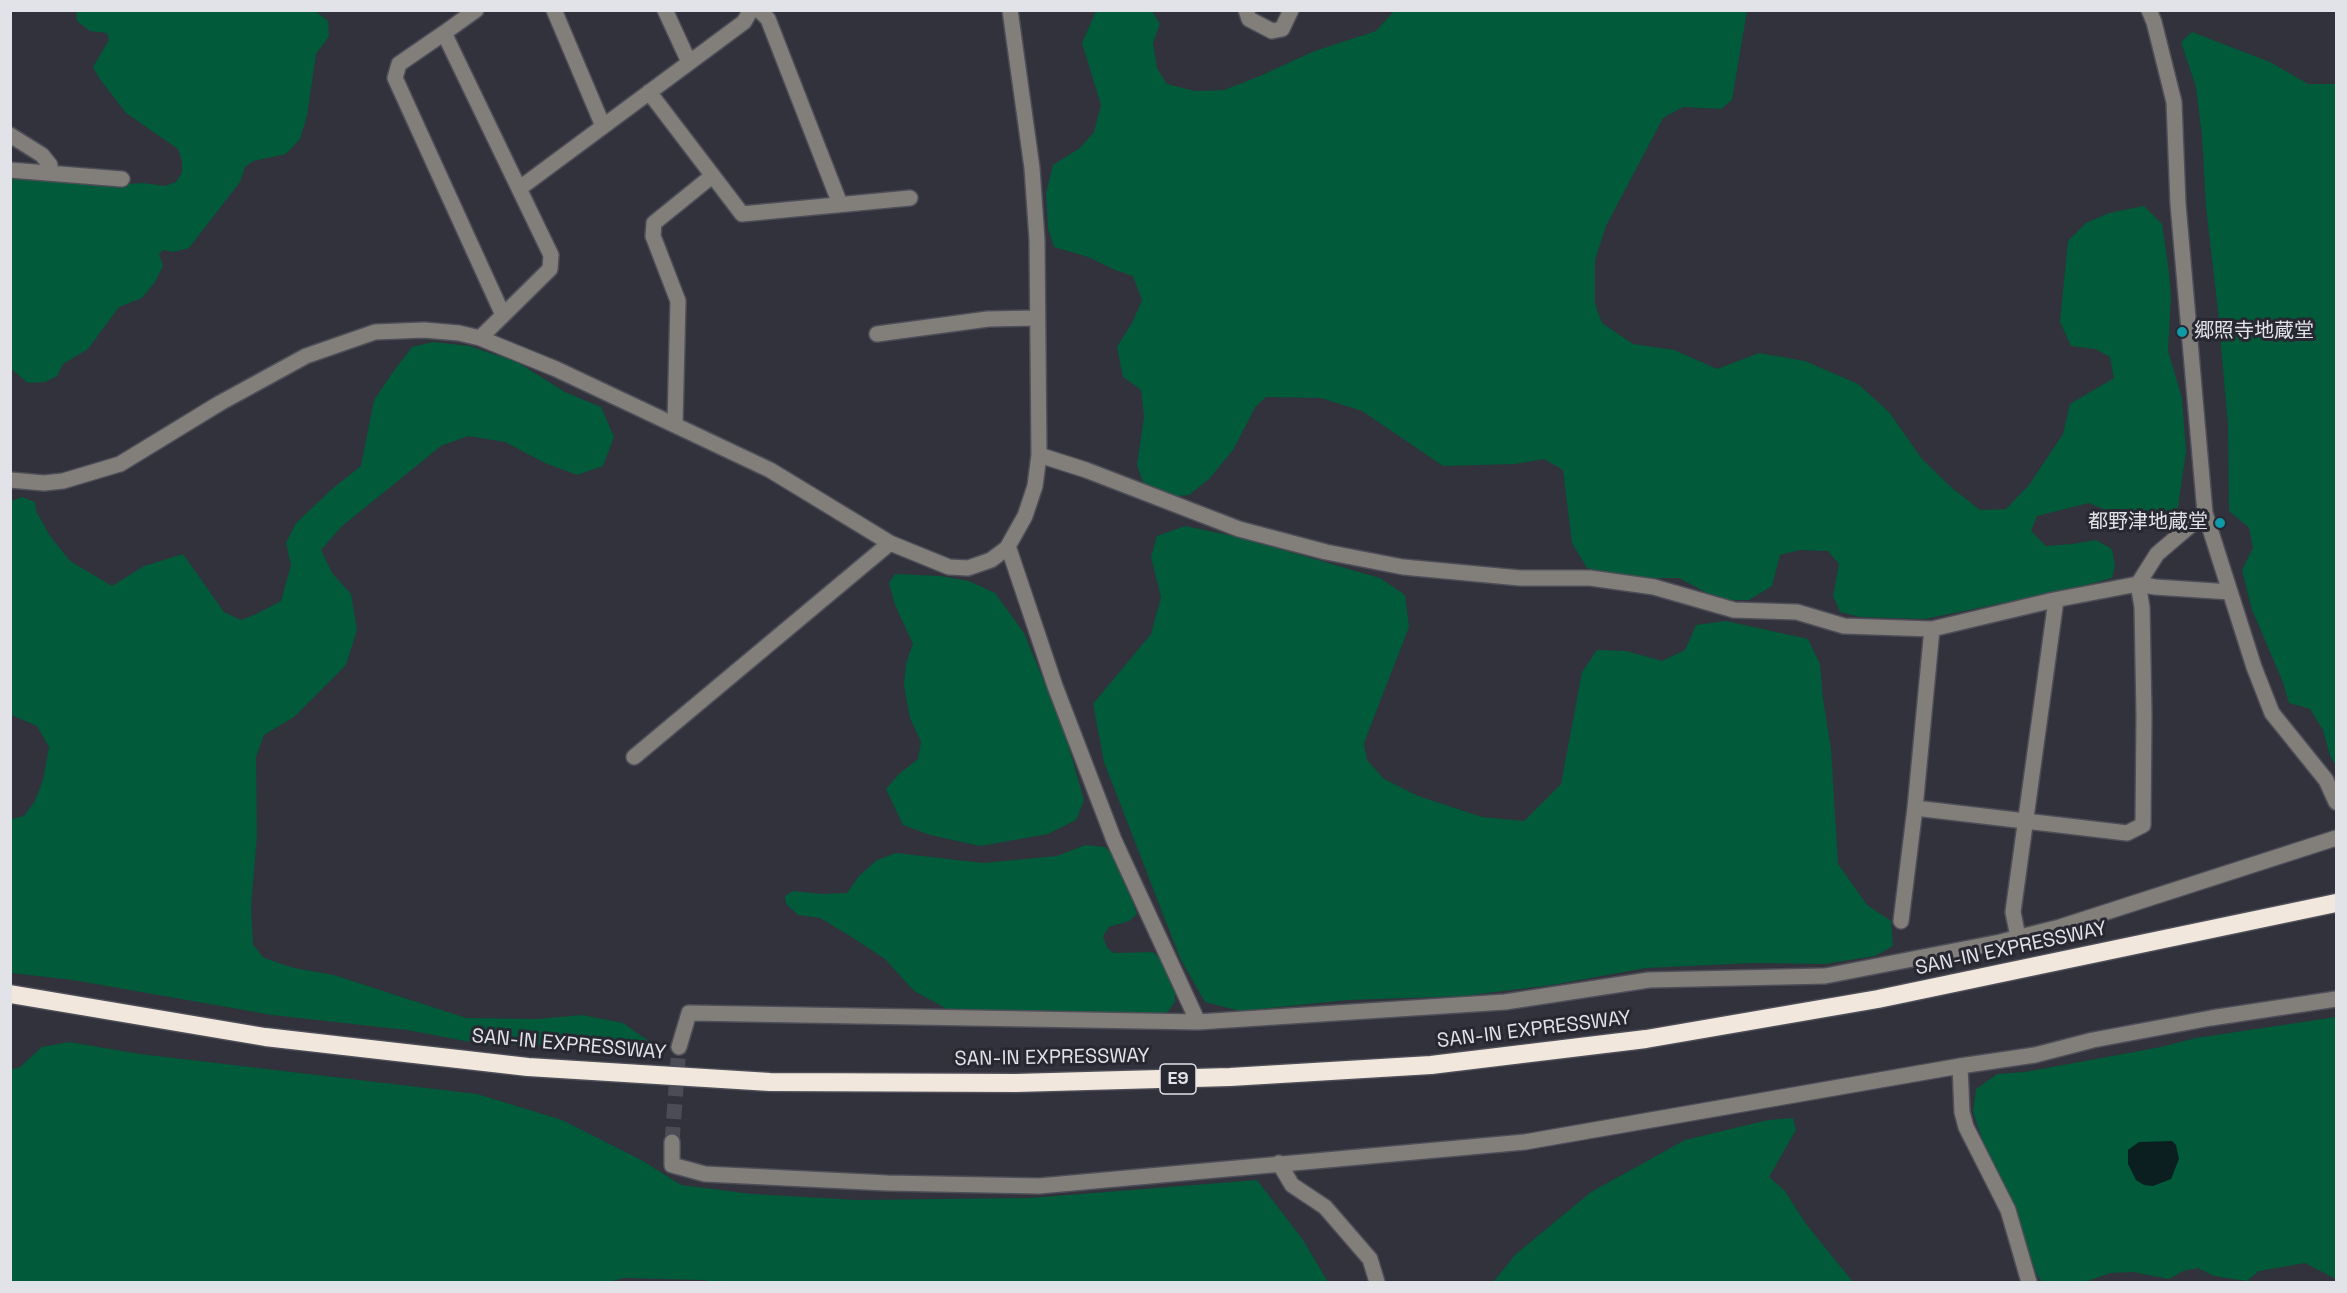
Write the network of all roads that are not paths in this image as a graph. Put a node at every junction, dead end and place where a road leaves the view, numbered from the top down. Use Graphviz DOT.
graph roads {
  1 [pos="476,10"];
  2 [pos="554,10"];
  3 [pos="666,10"];
  4 [pos="751,10"];
  5 [pos="759,10"];
  6 [pos="1010,10"];
  7 [pos="1246,10"];
  8 [pos="1291,10"];
  9 [pos="2149,10"];
  10 [pos="444,33"];
  11 [pos="689,62"];
  12 [pos="649,92"];
  13 [pos="603,126"];
  14 [pos="10,135"];
  15 [pos="10,170"];
  16 [pos="50,172"];
  17 [pos="712,176"];
  18 [pos="122,179"];
  19 [pos="520,188"];
  20 [pos="910,198"];
  21 [pos="840,204"];
  22 [pos="503,315"];
  23 [pos="1037,318"];
  24 [pos="877,334"];
  25 [pos="480,338"];
  26 [pos="675,424"];
  27 [pos="1039,455"];
  28 [pos="10,480"];
  29 [pos="2205,513"];
  30 [pos="890,543"];
  31 [pos="1008,546"];
  32 [pos="2138,584"];
  33 [pos="2230,592"];
  34 [pos="2056,600"];
  35 [pos="1932,629"];
  36 [pos="634,757"];
  37 [pos="2337,802"];
  38 [pos="1915,808"];
  39 [pos="2025,821"];
  40 [pos="2337,838"];
  41 [pos="2337,903"];
  42 [pos="1901,921"];
  43 [pos="2018,938"];
  44 [pos="10,994"];
  45 [pos="2337,999"];
  46 [pos="1198,1022"];
  47 [pos="679,1047"];
  48 [pos="1960,1066"];
  49 [pos="672,1142"];
  50 [pos="1279,1163"];
  51 [pos="1377,1282"];
  52 [pos="2029,1282"];
  1 -- 10 [label="street"];
  2 -- 13 [label="street"];
  3 -- 11 [label="street"];
  4 -- 11 [label="street"];
  5 -- 21 [label="street"];
  6 -- 23 [label="street"];
  7 -- 8 [label="street"];
  9 -- 29 [label="street"];
  10 -- 19 [label="street"];
  10 -- 22 [label="street"];
  11 -- 12 [label="street"];
  12 -- 13 [label="street"];
  12 -- 17 [label="street"];
  13 -- 19 [label="street"];
  14 -- 16 [label="street"];
  15 -- 16 [label="street"];
  16 -- 18 [label="street"];
  17 -- 21 [label="street"];
  17 -- 26 [label="street"];
  19 -- 22 [label="street"];
  20 -- 21 [label="street"];
  22 -- 25 [label="street"];
  23 -- 24 [label="street"];
  23 -- 27 [label="street"];
  25 -- 26 [label="street"];
  25 -- 28 [label="street"];
  26 -- 30 [label="street"];
  27 -- 31 [label="street"];
  27 -- 35 [label="street"];
  29 -- 32 [label="street"];
  29 -- 33 [label="street"];
  30 -- 31 [label="street"];
  30 -- 36 [label="street"];
  31 -- 46 [label="street"];
  32 -- 33 [label="street"];
  32 -- 34 [label="street"];
  32 -- 39 [label="street"];
  33 -- 37 [label="street"];
  34 -- 35 [label="street"];
  34 -- 39 [label="street"];
  35 -- 38 [label="street"];
  38 -- 39 [label="street"];
  38 -- 42 [label="street"];
  39 -- 43 [label="street"];
  40 -- 43 [label="street"];
  41 -- 44 [label="highway, SAN-IN EXPRESSWAY / E9"];
  43 -- 46 [label="street"];
  45 -- 48 [label="street"];
  46 -- 47 [label="street"];
  48 -- 50 [label="street"];
  48 -- 52 [label="street"];
  49 -- 50 [label="street"];
  50 -- 51 [label="street"];
}
